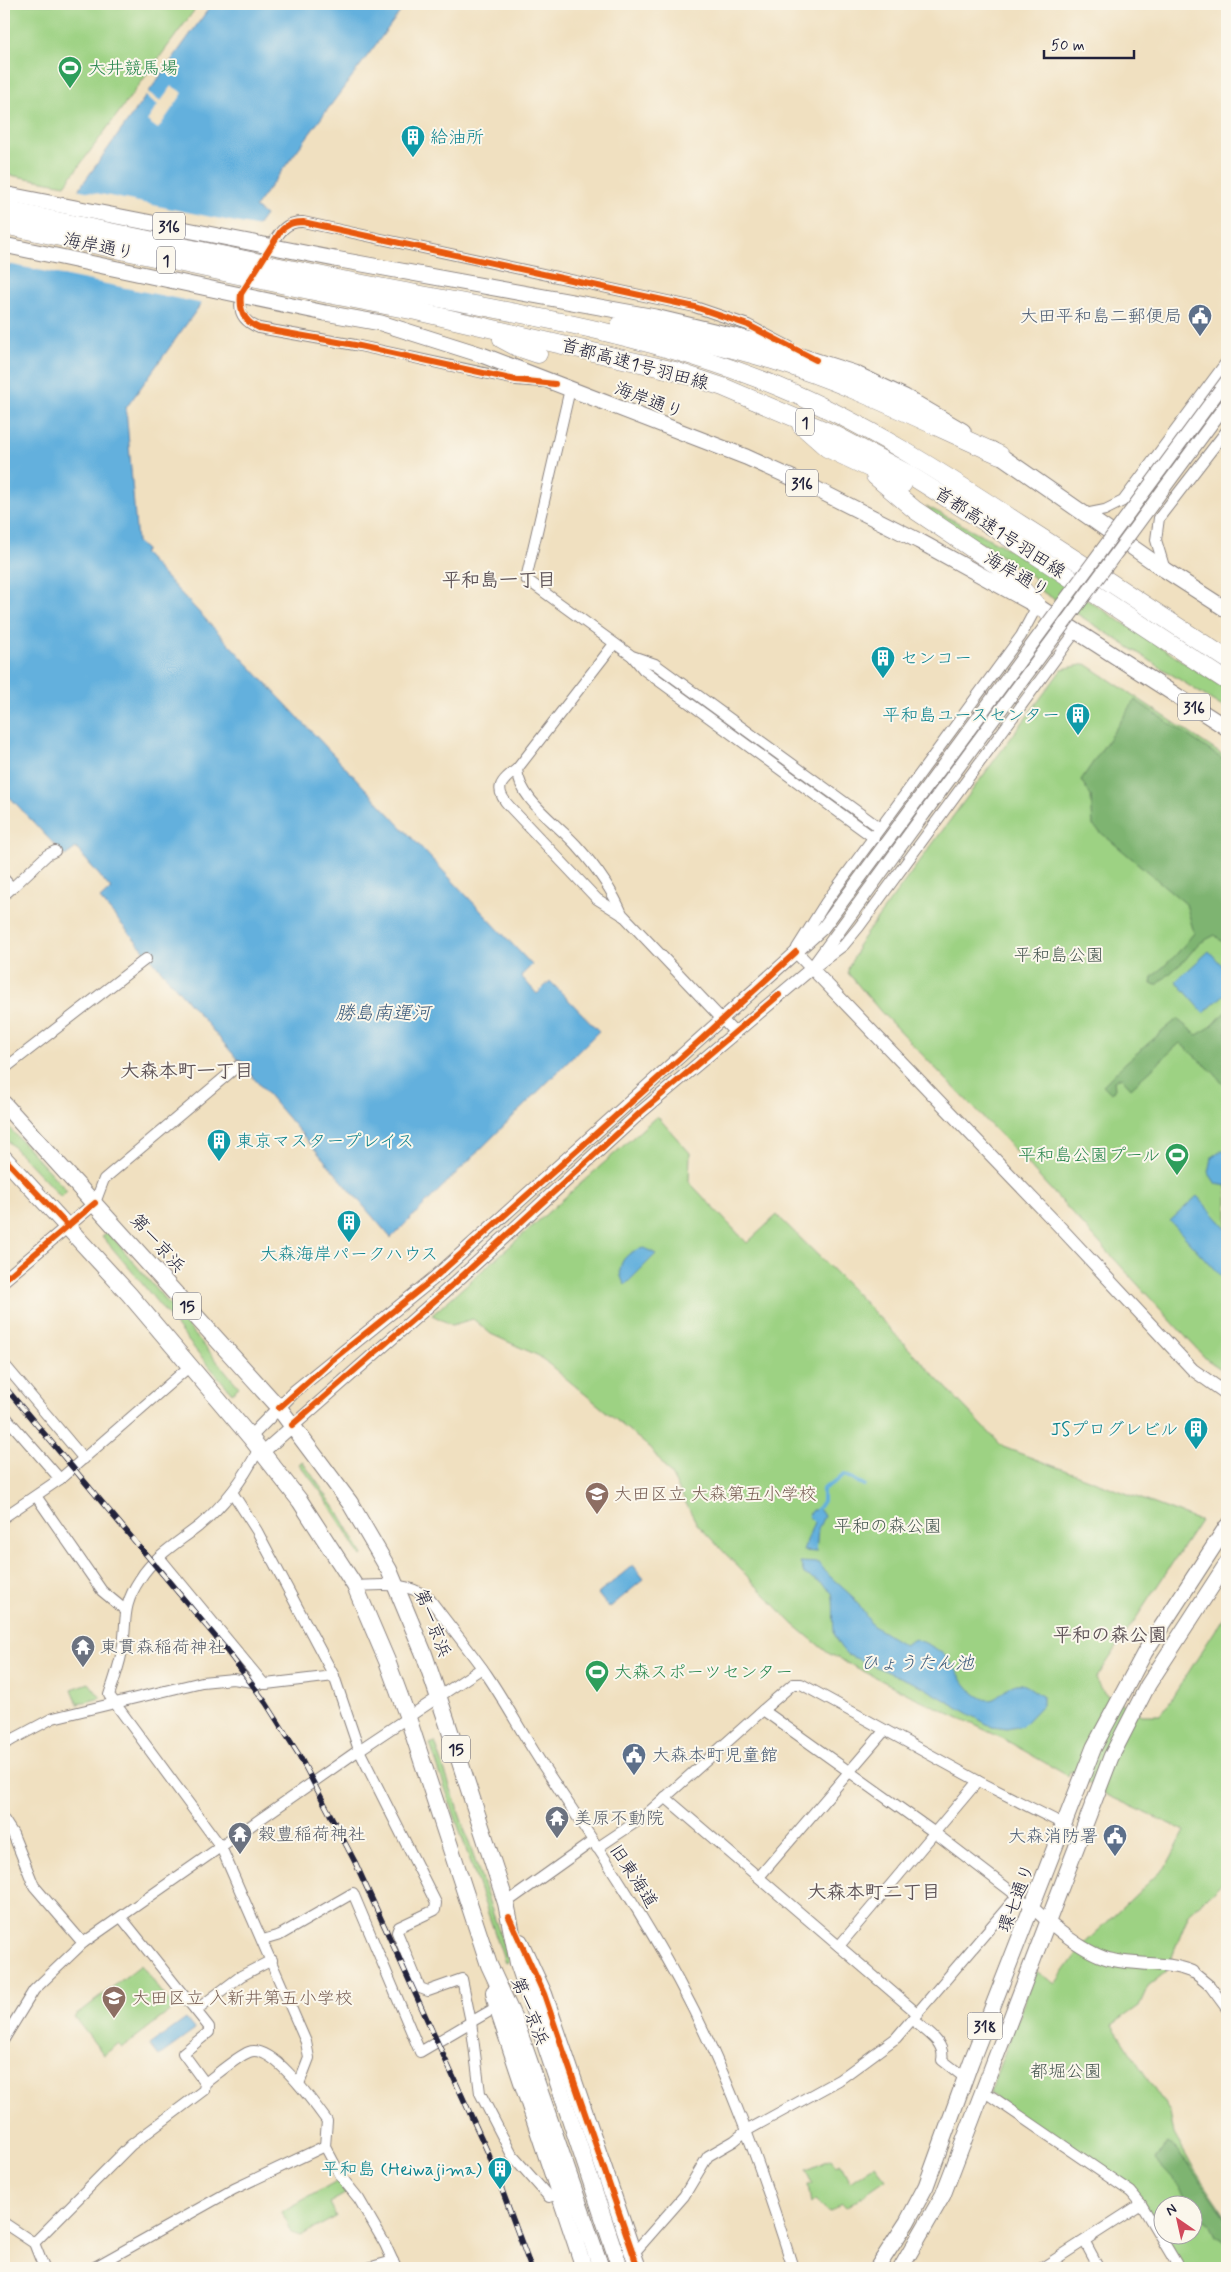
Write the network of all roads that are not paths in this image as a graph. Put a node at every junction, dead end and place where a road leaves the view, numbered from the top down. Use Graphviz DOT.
graph roads {
  1 [pos="4,194"];
  2 [pos="4,210"];
  3 [pos="4,225"];
  4 [pos="4,245"];
  5 [pos="330,286"];
  6 [pos="552,321"];
  7 [pos="481,327"];
  8 [pos="538,354"];
  9 [pos="816,360"];
  10 [pos="1227,361"];
  11 [pos="1227,380"];
  12 [pos="562,386"];
  13 [pos="1227,403"];
  14 [pos="790,416"];
  15 [pos="1225,436"];
  16 [pos="1000,455"];
  17 [pos="867,468"];
  18 [pos="1085,514"];
  19 [pos="996,529"];
  20 [pos="1165,570"];
  21 [pos="1038,606"];
  22 [pos="1227,610"];
  23 [pos="1076,631"];
  24 [pos="614,644"];
  25 [pos="632,656"];
  26 [pos="1227,659"];
  27 [pos="1227,681"];
  28 [pos="1160,687"];
  29 [pos="1227,728"];
  30 [pos="1227,740"];
  31 [pos="517,770"];
  32 [pos="919,810"];
  33 [pos="880,828"];
  34 [pos="874,838"];
  35 [pos="55,851"];
  36 [pos="4,879"];
  37 [pos="12,888"];
  38 [pos="4,895"];
  39 [pos="624,916"];
  40 [pos="796,952"];
  41 [pos="146,959"];
  42 [pos="812,968"];
  43 [pos="721,1019"];
  44 [pos="735,1033"];
  45 [pos="238,1066"];
  46 [pos="4,1069"];
  47 [pos="4,1104"];
  48 [pos="4,1158"];
  49 [pos="95,1203"];
  50 [pos="68,1226"];
  51 [pos="4,1280"];
  52 [pos="4,1364"];
  53 [pos="190,1366"];
  54 [pos="1227,1394"];
  55 [pos="278,1408"];
  56 [pos="4,1415"];
  57 [pos="292,1425"];
  58 [pos="258,1446"];
  59 [pos="84,1459"];
  60 [pos="60,1479"];
  61 [pos="232,1492"];
  62 [pos="36,1496"];
  63 [pos="4,1517"];
  64 [pos="1227,1526"];
  65 [pos="159,1557"];
  66 [pos="1227,1563"];
  67 [pos="396,1584"];
  68 [pos="355,1586"];
  69 [pos="125,1610"];
  70 [pos="482,1668"];
  71 [pos="334,1676"];
  72 [pos="264,1684"];
  73 [pos="439,1698"];
  74 [pos="114,1702"];
  75 [pos="763,1710"];
  76 [pos="408,1718"];
  77 [pos="4,1729"];
  78 [pos="885,1730"];
  79 [pos="7,1742"];
  80 [pos="358,1750"];
  81 [pos="850,1771"];
  82 [pos="978,1782"];
  83 [pos="665,1797"];
  84 [pos="4,1820"];
  85 [pos="1064,1824"];
  86 [pos="935,1833"];
  87 [pos="595,1845"];
  88 [pos="221,1847"];
  89 [pos="759,1877"];
  90 [pos="1018,1895"];
  91 [pos="1033,1908"];
  92 [pos="508,1910"];
  93 [pos="121,1917"];
  94 [pos="1049,1923"];
  95 [pos="263,1940"];
  96 [pos="83,1943"];
  97 [pos="839,1946"];
  98 [pos="272,1960"];
  99 [pos="489,1965"];
  100 [pos="1193,1972"];
  101 [pos="497,2007"];
  102 [pos="1227,2009"];
  103 [pos="196,2010"];
  104 [pos="915,2017"];
  105 [pos="471,2022"];
  106 [pos="4,2038"];
  107 [pos="965,2078"];
  108 [pos="205,2083"];
  109 [pos="299,2084"];
  110 [pos="982,2090"];
  111 [pos="746,2131"];
  112 [pos="326,2146"];
  113 [pos="559,2194"];
  114 [pos="1141,2204"];
  115 [pos="4,2223"];
  116 [pos="34,2242"];
  117 [pos="1085,2242"];
  118 [pos="636,2261"];
  119 [pos="394,2265"];
  120 [pos="619,2265"];
  121 [pos="44,2268"];
  122 [pos="93,2268"];
  123 [pos="368,2268"];
  124 [pos="595,2268"];
  125 [pos="793,2268"];
  126 [pos="877,2268"];
  127 [pos="900,2268"];
  128 [pos="1042,2268"];
  129 [pos="1099,2268"];
  130 [pos="1179,2268"];
  1 -- 9 [label="main road, 海岸通り / 316, bridge"];
  2 -- 5 [label="highway, 首都高速1号羽田線 / 1, bridge"];
  3 -- 5 [label="highway, 首都高速1号羽田線 / 1, bridge"];
  4 -- 12 [label="main road, 海岸通り / 316, bridge"];
  5 -- 6 [label="highway, 首都高速1号羽田線 / 1"];
  5 -- 7 [label="highway, 首都高速1号羽田線 / 1"];
  6 -- 16 [label="highway, 1"];
  6 -- 26 [label="highway, 首都高速1号羽田線 / 1"];
  7 -- 8 [label="highway"];
  7 -- 14 [label="highway, 首都高速1号羽田線 / 1"];
  9 -- 12 [label="street"];
  9 -- 16 [label="main road, 海岸通り / 316"];
  10 -- 18 [label="street"];
  11 -- 32 [label="street, bridge"];
  12 -- 21 [label="main road, 海岸通り / 316"];
  12 -- 24 [label="street"];
  13 -- 32 [label="street, bridge"];
  14 -- 17 [label="highway"];
  14 -- 19 [label="highway, 首都高速1号羽田線 / 1"];
  15 -- 20 [label="street"];
  16 -- 18 [label="main road, 海岸通り / 316"];
  17 -- 19 [label="highway"];
  17 -- 21 [label="highway"];
  18 -- 20 [label="main road, 海岸通り / 316"];
  19 -- 27 [label="highway, 首都高速1号羽田線 / 1"];
  20 -- 22 [label="main road, 海岸通り / 316"];
  21 -- 23 [label="main road, 海岸通り / 316"];
  21 -- 33 [label="street"];
  23 -- 28 [label="main road, 海岸通り / 316"];
  23 -- 42 [label="street"];
  24 -- 25 [label="street"];
  24 -- 31 [label="street"];
  25 -- 33 [label="street"];
  25 -- 34 [label="street"];
  28 -- 29 [label="main road, 海岸通り / 316"];
  28 -- 30 [label="main road"];
  31 -- 39 [label="street"];
  31 -- 39 [label="street"];
  32 -- 40 [label="street"];
  32 -- 42 [label="street"];
  33 -- 34 [label="street"];
  34 -- 40 [label="street"];
  35 -- 37 [label="street"];
  36 -- 37 [label="street"];
  37 -- 38 [label="street"];
  39 -- 43 [label="street"];
  40 -- 42 [label="street"];
  40 -- 43 [label="street"];
  41 -- 46 [label="street"];
  42 -- 44 [label="street"];
  42 -- 54 [label="street"];
  43 -- 44 [label="street"];
  43 -- 55 [label="street"];
  44 -- 57 [label="street"];
  45 -- 49 [label="street"];
  47 -- 49 [label="highway, 第一京浜 / 15"];
  48 -- 50 [label="highway, 第一京浜 / 15"];
  49 -- 50 [label="street"];
  49 -- 55 [label="highway, 第一京浜 / 15"];
  50 -- 51 [label="street"];
  50 -- 53 [label="highway, 第一京浜 / 15"];
  52 -- 59 [label="street"];
  53 -- 58 [label="highway, 第一京浜 / 15"];
  53 -- 59 [label="street"];
  55 -- 57 [label="highway, 第一京浜 / 15"];
  55 -- 58 [label="street"];
  56 -- 60 [label="street"];
  57 -- 58 [label="street"];
  57 -- 67 [label="highway, 第一京浜 / 15"];
  58 -- 61 [label="street"];
  58 -- 68 [label="highway, 第一京浜 / 15"];
  59 -- 60 [label="street"];
  60 -- 62 [label="street"];
  61 -- 65 [label="street"];
  61 -- 71 [label="street"];
  62 -- 63 [label="street"];
  62 -- 69 [label="street"];
  64 -- 85 [label="main road, 環七通り / 318"];
  65 -- 69 [label="street"];
  65 -- 72 [label="street"];
  66 -- 94 [label="main road, 318"];
  67 -- 68 [label="street, 旧東海道"];
  67 -- 70 [label="street, 旧東海道"];
  67 -- 73 [label="highway, 第一京浜 / 15"];
  68 -- 76 [label="highway, 第一京浜 / 15"];
  69 -- 74 [label="street"];
  70 -- 73 [label="street"];
  70 -- 87 [label="street, 旧東海道"];
  71 -- 72 [label="street"];
  71 -- 80 [label="street"];
  72 -- 74 [label="street"];
  73 -- 76 [label="street"];
  73 -- 92 [label="highway, 第一京浜 / 15"];
  74 -- 79 [label="street"];
  74 -- 88 [label="street"];
  75 -- 78 [label="street"];
  75 -- 81 [label="street"];
  75 -- 83 [label="street"];
  76 -- 80 [label="street"];
  76 -- 99 [label="highway, 第一京浜 / 15"];
  77 -- 79 [label="street"];
  78 -- 81 [label="street"];
  78 -- 82 [label="street"];
  80 -- 88 [label="street"];
  80 -- 105 [label="street"];
  81 -- 86 [label="street"];
  81 -- 89 [label="street"];
  82 -- 85 [label="street"];
  82 -- 86 [label="street"];
  83 -- 87 [label="street"];
  83 -- 89 [label="street"];
  84 -- 96 [label="street"];
  85 -- 91 [label="main road, 環七通り / 318"];
  86 -- 90 [label="street"];
  86 -- 97 [label="street"];
  87 -- 92 [label="street"];
  87 -- 111 [label="street, 旧東海道"];
  88 -- 93 [label="street"];
  88 -- 95 [label="street"];
  89 -- 97 [label="street"];
  90 -- 91 [label="street"];
  90 -- 104 [label="street"];
  91 -- 94 [label="street"];
  91 -- 107 [label="main road, 環七通り / 318"];
  92 -- 118 [label="highway, 15"];
  92 -- 120 [label="highway, 第一京浜 / 15"];
  93 -- 96 [label="street"];
  93 -- 103 [label="street"];
  94 -- 100 [label="street"];
  94 -- 110 [label="main road, 318"];
  95 -- 98 [label="street"];
  95 -- 105 [label="street"];
  96 -- 106 [label="street"];
  97 -- 104 [label="street"];
  98 -- 103 [label="street"];
  98 -- 109 [label="street"];
  99 -- 101 [label="highway, 15"];
  99 -- 124 [label="highway, 第一京浜 / 15"];
  100 -- 102 [label="street"];
  101 -- 105 [label="street"];
  101 -- 113 [label="highway, 15"];
  103 -- 108 [label="street"];
  104 -- 107 [label="street"];
  104 -- 111 [label="street"];
  105 -- 113 [label="street"];
  107 -- 126 [label="main road, 環七通り / 318"];
  108 -- 109 [label="street"];
  108 -- 116 [label="street"];
  109 -- 112 [label="street"];
  110 -- 114 [label="street"];
  110 -- 127 [label="main road, 318"];
  111 -- 118 [label="street"];
  111 -- 125 [label="street, 旧東海道"];
  112 -- 119 [label="street"];
  112 -- 122 [label="street"];
  113 -- 124 [label="highway, 15"];
  114 -- 117 [label="street"];
  114 -- 130 [label="street"];
  115 -- 116 [label="street"];
  116 -- 121 [label="street"];
  117 -- 128 [label="street"];
  117 -- 129 [label="street"];
  119 -- 123 [label="street"];
}
